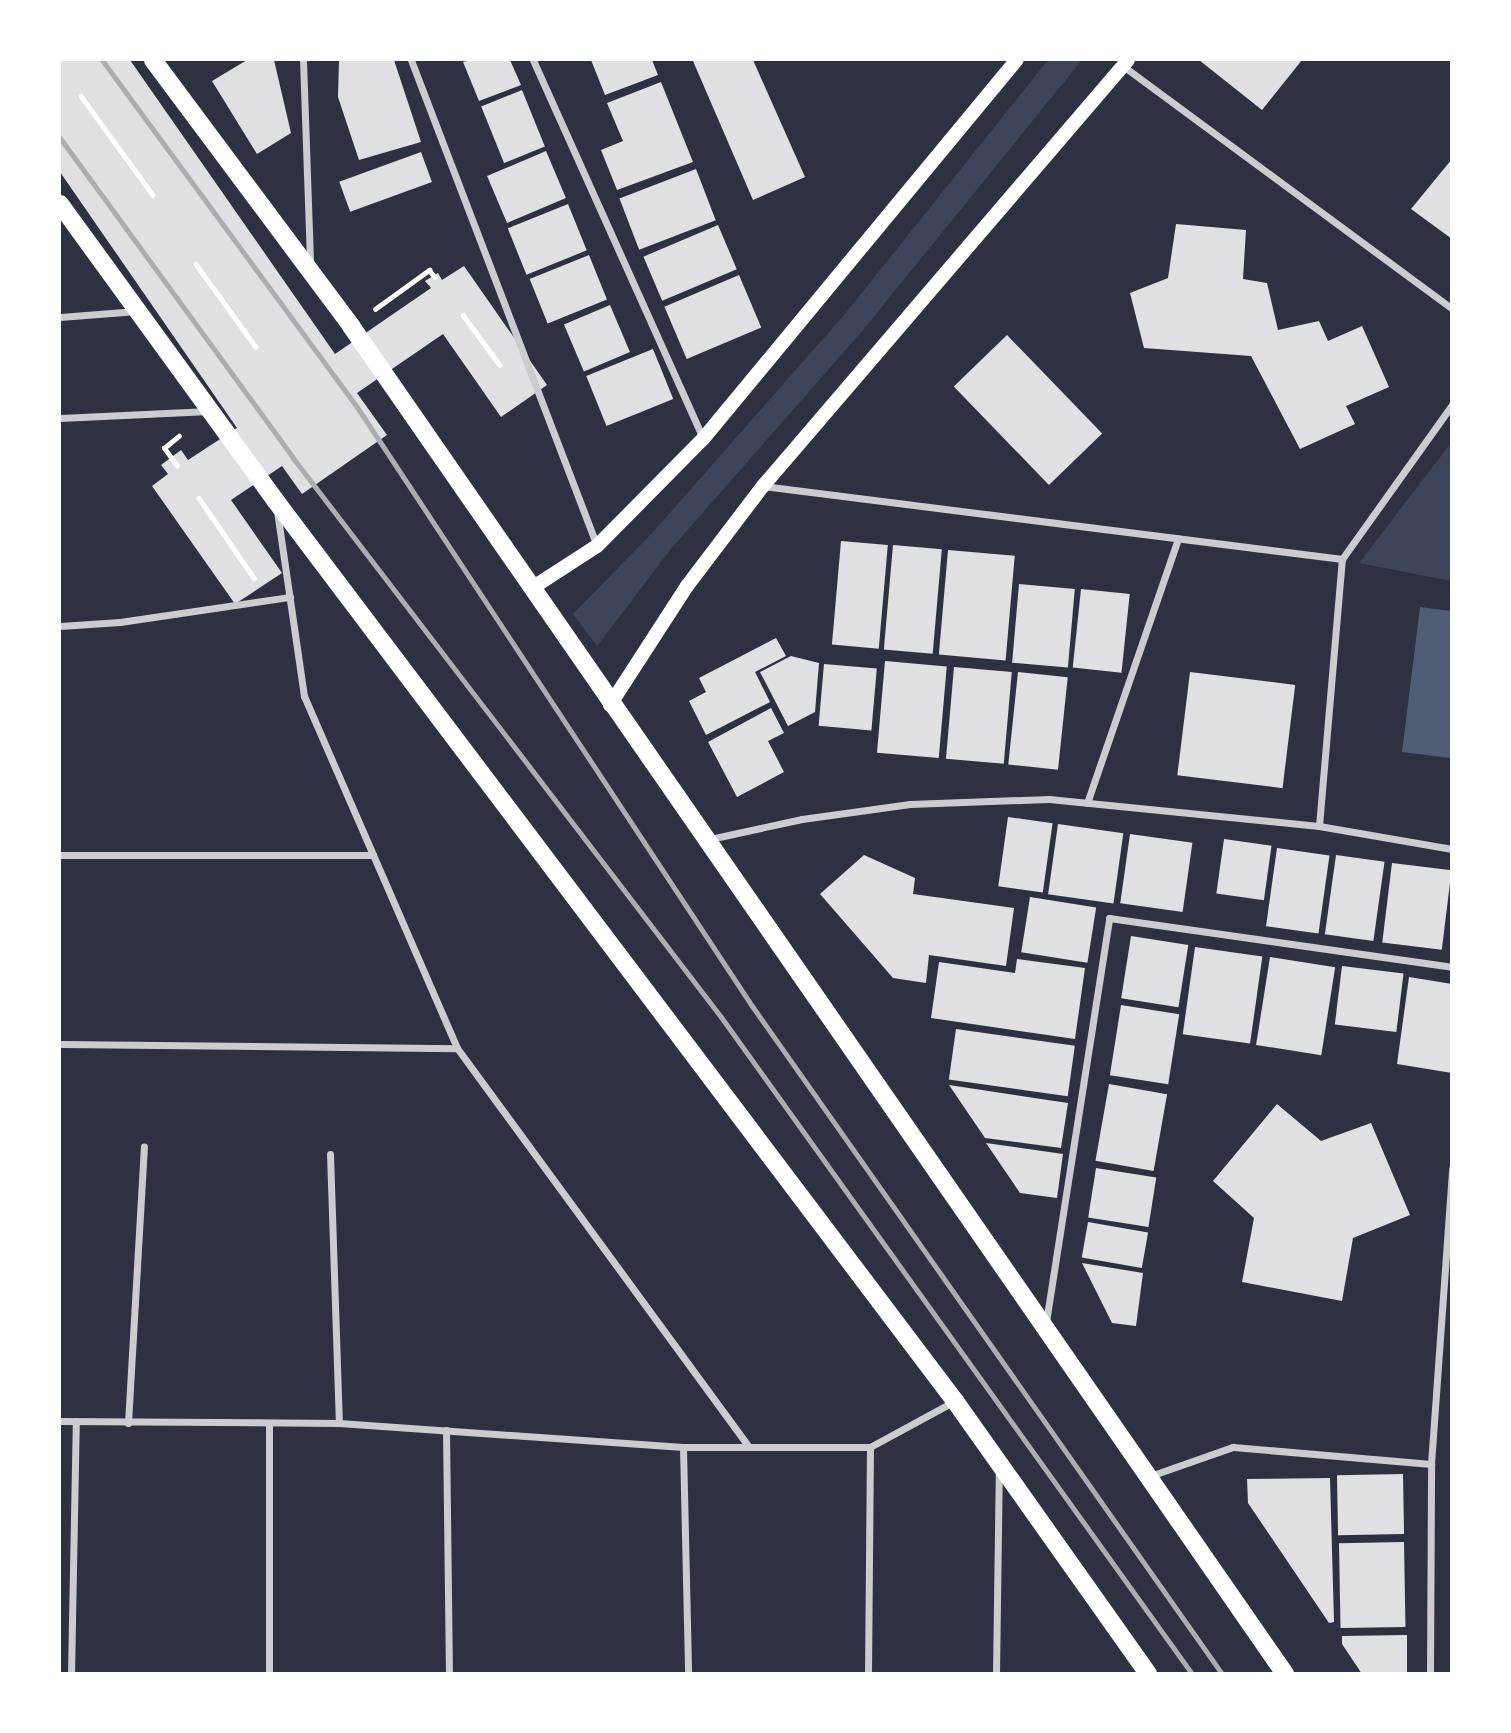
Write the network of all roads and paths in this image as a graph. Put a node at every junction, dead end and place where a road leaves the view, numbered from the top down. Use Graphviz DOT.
graph roads {
  1 [pos="153,60"];
  2 [pos="303,60"];
  3 [pos="411,60"];
  4 [pos="533,60"];
  5 [pos="1016,60"];
  6 [pos="1125,63"];
  7 [pos="81,96"];
  8 [pos="153,195"];
  9 [pos="60,204"];
  10 [pos="196,264"];
  11 [pos="310,272"];
  12 [pos="435,277"];
  13 [pos="1451,309"];
  14 [pos="138,311"];
  15 [pos="463,315"];
  16 [pos="60,317"];
  17 [pos="351,326"];
  18 [pos="256,347"];
  19 [pos="502,369"];
  20 [pos="1451,405"];
  21 [pos="211,411"];
  22 [pos="60,418"];
  23 [pos="703,439"];
  24 [pos="763,485"];
  25 [pos="199,498"];
  26 [pos="275,500"];
  27 [pos="1178,538"];
  28 [pos="597,545"];
  29 [pos="1342,559"];
  30 [pos="260,588"];
  31 [pos="532,588"];
  32 [pos="290,597"];
  33 [pos="60,626"];
  34 [pos="610,705"];
  35 [pos="1087,803"];
  36 [pos="1319,826"];
  37 [pos="704,841"];
  38 [pos="1451,849"];
  39 [pos="60,855"];
  40 [pos="373,855"];
  41 [pos="1451,967"];
  42 [pos="60,1044"];
  43 [pos="457,1048"];
  44 [pos="144,1146"];
  45 [pos="330,1154"];
  46 [pos="1451,1169"];
  47 [pos="1045,1327"];
  48 [pos="1440,1332"];
  49 [pos="1451,1333"];
  50 [pos="955,1401"];
  51 [pos="60,1421"];
  52 [pos="76,1421"];
  53 [pos="128,1423"];
  54 [pos="269,1423"];
  55 [pos="339,1423"];
  56 [pos="446,1430"];
  57 [pos="748,1446"];
  58 [pos="683,1447"];
  59 [pos="870,1447"];
  60 [pos="1000,1463"];
  61 [pos="1430,1464"];
  62 [pos="1148,1476"];
  63 [pos="71,1674"];
  64 [pos="269,1674"];
  65 [pos="449,1674"];
  66 [pos="688,1674"];
  67 [pos="868,1674"];
  68 [pos="996,1674"];
  69 [pos="1148,1674"];
  70 [pos="1285,1674"];
  71 [pos="1430,1674"];
  1 -- 11 [label="main road"];
  2 -- 11 [label="street"];
  3 -- 28 [label="street"];
  4 -- 23 [label="street"];
  5 -- 23 [label="main road"];
  6 -- 13 [label="street"];
  6 -- 24 [label="main road"];
  7 -- 8 [label="path"];
  9 -- 14 [label="main road"];
  10 -- 18 [label="path"];
  11 -- 17 [label="main road"];
  12 -- 17 [label="path"];
  14 -- 16 [label="street"];
  14 -- 21 [label="main road"];
  15 -- 19 [label="path"];
  17 -- 31 [label="main road"];
  20 -- 29 [label="street"];
  21 -- 22 [label="street"];
  21 -- 26 [label="main road"];
  23 -- 28 [label="main road"];
  24 -- 27 [label="street"];
  24 -- 34 [label="main road"];
  25 -- 30 [label="path"];
  26 -- 32 [label="street"];
  26 -- 50 [label="main road"];
  27 -- 29 [label="street"];
  27 -- 35 [label="street"];
  28 -- 31 [label="main road"];
  29 -- 36 [label="street"];
  31 -- 34 [label="main road"];
  32 -- 33 [label="street"];
  32 -- 40 [label="street"];
  34 -- 37 [label="main road"];
  35 -- 36 [label="street"];
  35 -- 37 [label="street"];
  36 -- 38 [label="street"];
  37 -- 47 [label="main road"];
  39 -- 40 [label="street"];
  40 -- 43 [label="street"];
  41 -- 47 [label="street"];
  42 -- 43 [label="street"];
  43 -- 57 [label="street"];
  44 -- 53 [label="street"];
  45 -- 55 [label="street"];
  46 -- 48 [label="street"];
  47 -- 62 [label="main road"];
  48 -- 49 [label="street"];
  48 -- 61 [label="street"];
  50 -- 59 [label="street"];
  50 -- 60 [label="main road"];
  51 -- 52 [label="street"];
  52 -- 53 [label="street"];
  52 -- 63 [label="street"];
  53 -- 54 [label="street"];
  54 -- 55 [label="street"];
  54 -- 64 [label="street"];
  55 -- 56 [label="street"];
  56 -- 58 [label="street"];
  56 -- 65 [label="street"];
  57 -- 58 [label="street"];
  57 -- 59 [label="street"];
  58 -- 66 [label="street"];
  59 -- 67 [label="street"];
  60 -- 68 [label="street"];
  60 -- 69 [label="main road"];
  61 -- 62 [label="street"];
  61 -- 71 [label="street"];
  62 -- 70 [label="main road"];
}
